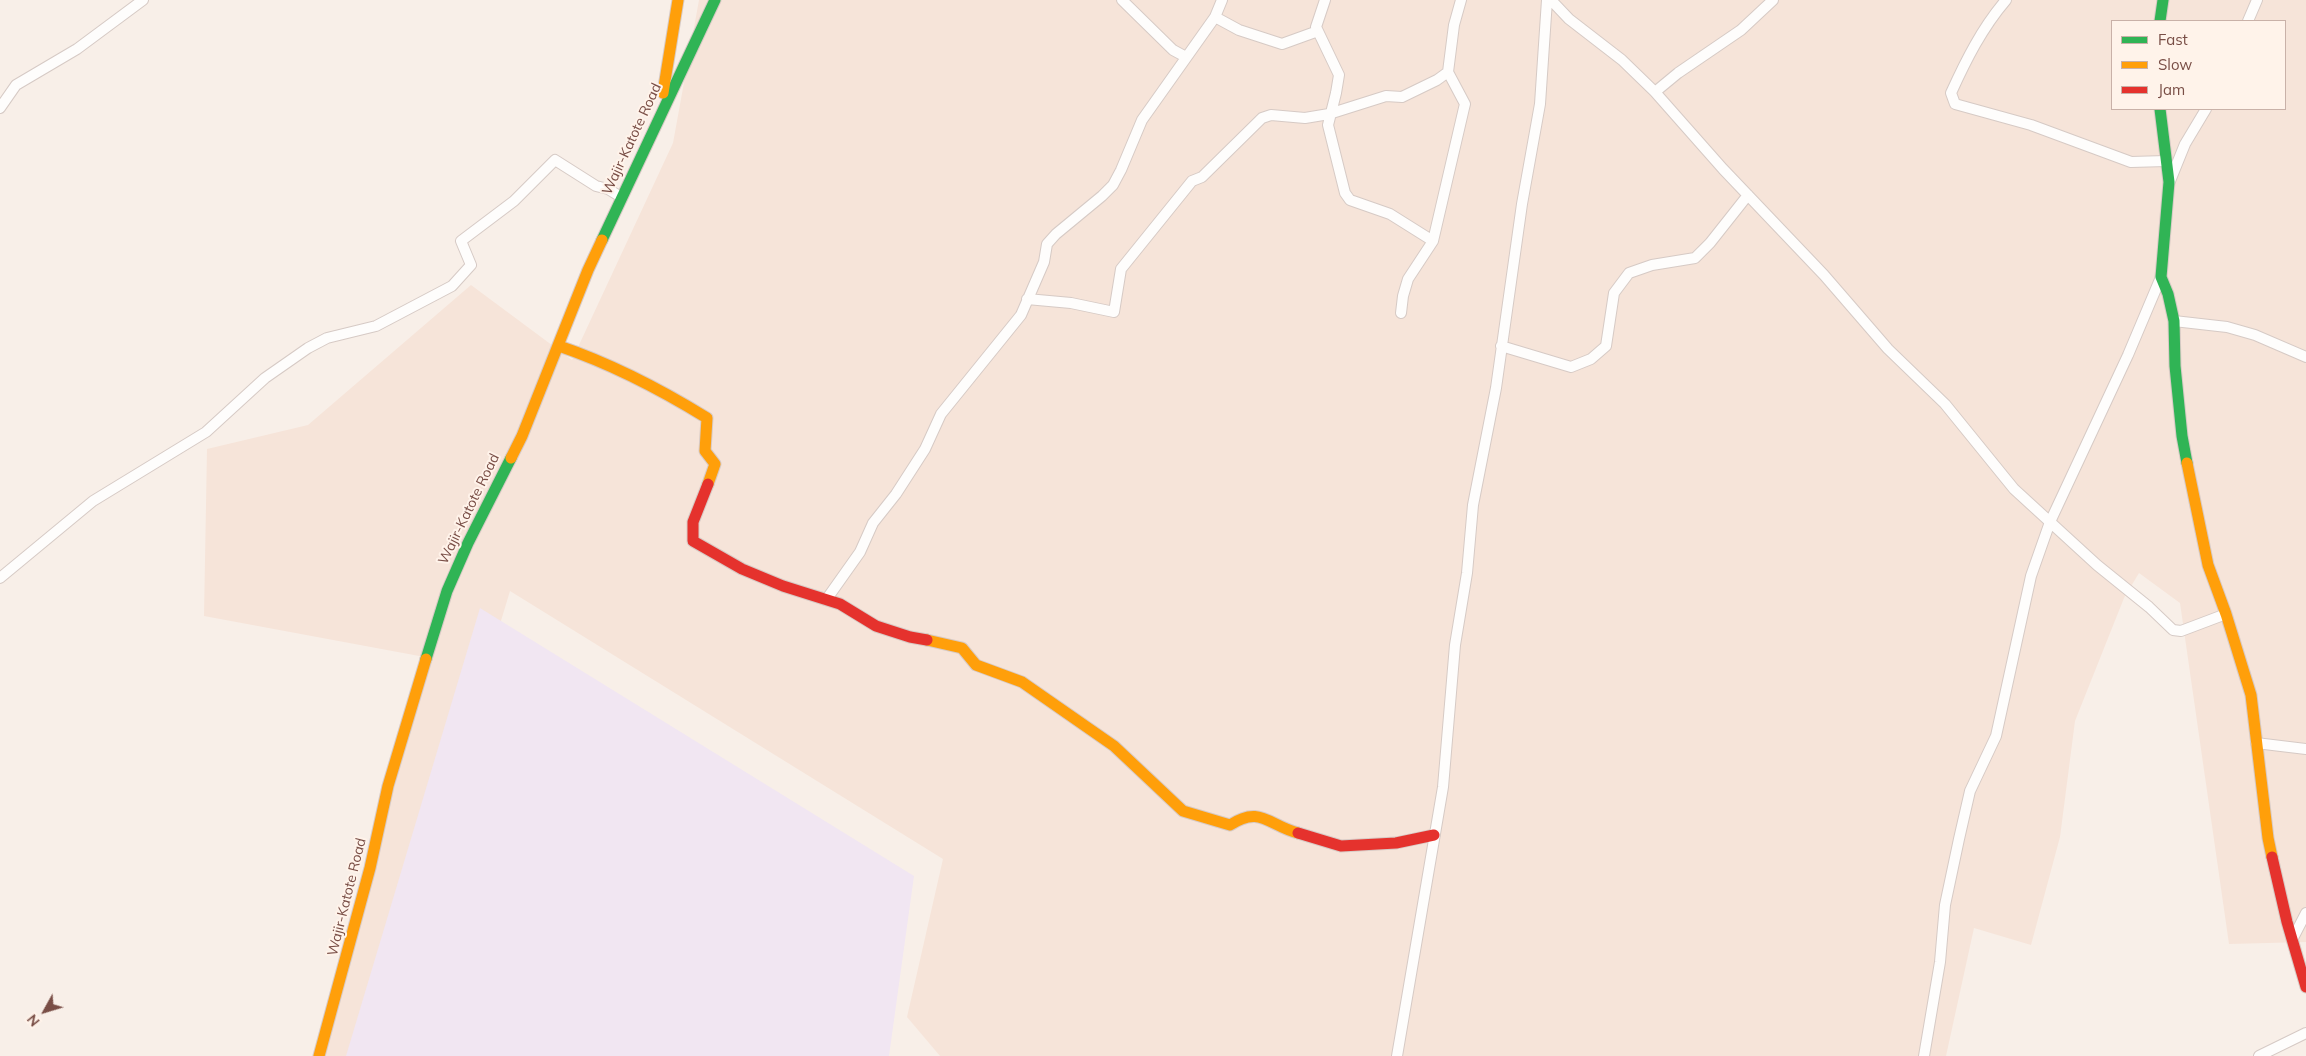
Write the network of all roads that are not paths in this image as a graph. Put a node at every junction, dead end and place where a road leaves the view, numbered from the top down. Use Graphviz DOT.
graph roads {
  1 [pos="143,0"];
  2 [pos="678,0"];
  3 [pos="715,0"];
  4 [pos="1122,0"];
  5 [pos="1222,0"];
  6 [pos="1325,0"];
  7 [pos="1461,0"];
  8 [pos="1549,0"];
  9 [pos="1773,0"];
  10 [pos="2006,0"];
  11 [pos="2162,0"];
  12 [pos="2257,0"];
  13 [pos="1215,17"];
  14 [pos="2160,20"];
  15 [pos="2248,20"];
  16 [pos="1318,31"];
  17 [pos="1186,57"];
  18 [pos="1448,72"];
  19 [pos="1655,92"];
  20 [pos="0,108"];
  21 [pos="2160,110"];
  22 [pos="2205,110"];
  23 [pos="1329,114"];
  24 [pos="648,142"];
  25 [pos="2166,161"];
  26 [pos="2170,182"];
  27 [pos="1748,195"];
  28 [pos="621,197"];
  29 [pos="1433,241"];
  30 [pos="2162,277"];
  31 [pos="1028,299"];
  32 [pos="1401,313"];
  33 [pos="2174,321"];
  34 [pos="558,346"];
  35 [pos="1501,346"];
  36 [pos="2306,357"];
  37 [pos="2050,522"];
  38 [pos="0,578"];
  39 [pos="826,600"];
  40 [pos="2226,614"];
  41 [pos="2256,743"];
  42 [pos="2306,749"];
  43 [pos="1434,835"];
  44 [pos="2306,913"];
  45 [pos="2292,940"];
  46 [pos="2306,987"];
  47 [pos="2306,1033"];
  48 [pos="319,1056"];
  49 [pos="1397,1056"];
  50 [pos="1924,1056"];
  51 [pos="2259,1056"];
  1 -- 20 [label="street"];
  2 -- 24 [label="street"];
  3 -- 24 [label="street, Wajir-Katote Road"];
  4 -- 17 [label="street"];
  5 -- 13 [label="street"];
  6 -- 16 [label="street"];
  7 -- 18 [label="street"];
  8 -- 19 [label="street"];
  8 -- 35 [label="street"];
  9 -- 19 [label="street"];
  10 -- 25 [label="street"];
  11 -- 14 [label="street"];
  12 -- 15 [label="street"];
  13 -- 16 [label="street"];
  13 -- 17 [label="street"];
  16 -- 23 [label="street"];
  17 -- 31 [label="street"];
  18 -- 23 [label="street"];
  18 -- 29 [label="street"];
  19 -- 27 [label="street"];
  21 -- 25 [label="street"];
  22 -- 26 [label="street"];
  23 -- 29 [label="street"];
  23 -- 31 [label="street"];
  24 -- 28 [label="street, Wajir-Katote Road"];
  25 -- 26 [label="street"];
  26 -- 30 [label="street"];
  27 -- 35 [label="street"];
  27 -- 37 [label="street"];
  28 -- 34 [label="street, Wajir-Katote Road"];
  28 -- 38 [label="street"];
  29 -- 32 [label="street"];
  30 -- 33 [label="street"];
  30 -- 37 [label="street"];
  31 -- 39 [label="street"];
  33 -- 36 [label="street"];
  33 -- 40 [label="street"];
  34 -- 39 [label="street"];
  34 -- 48 [label="street, Wajir-Katote Road"];
  35 -- 43 [label="street"];
  37 -- 40 [label="street"];
  37 -- 50 [label="street"];
  39 -- 43 [label="street"];
  40 -- 41 [label="street"];
  41 -- 42 [label="street"];
  41 -- 45 [label="street"];
  43 -- 49 [label="street"];
  44 -- 45 [label="street"];
  45 -- 46 [label="street"];
  47 -- 51 [label="street"];
}
